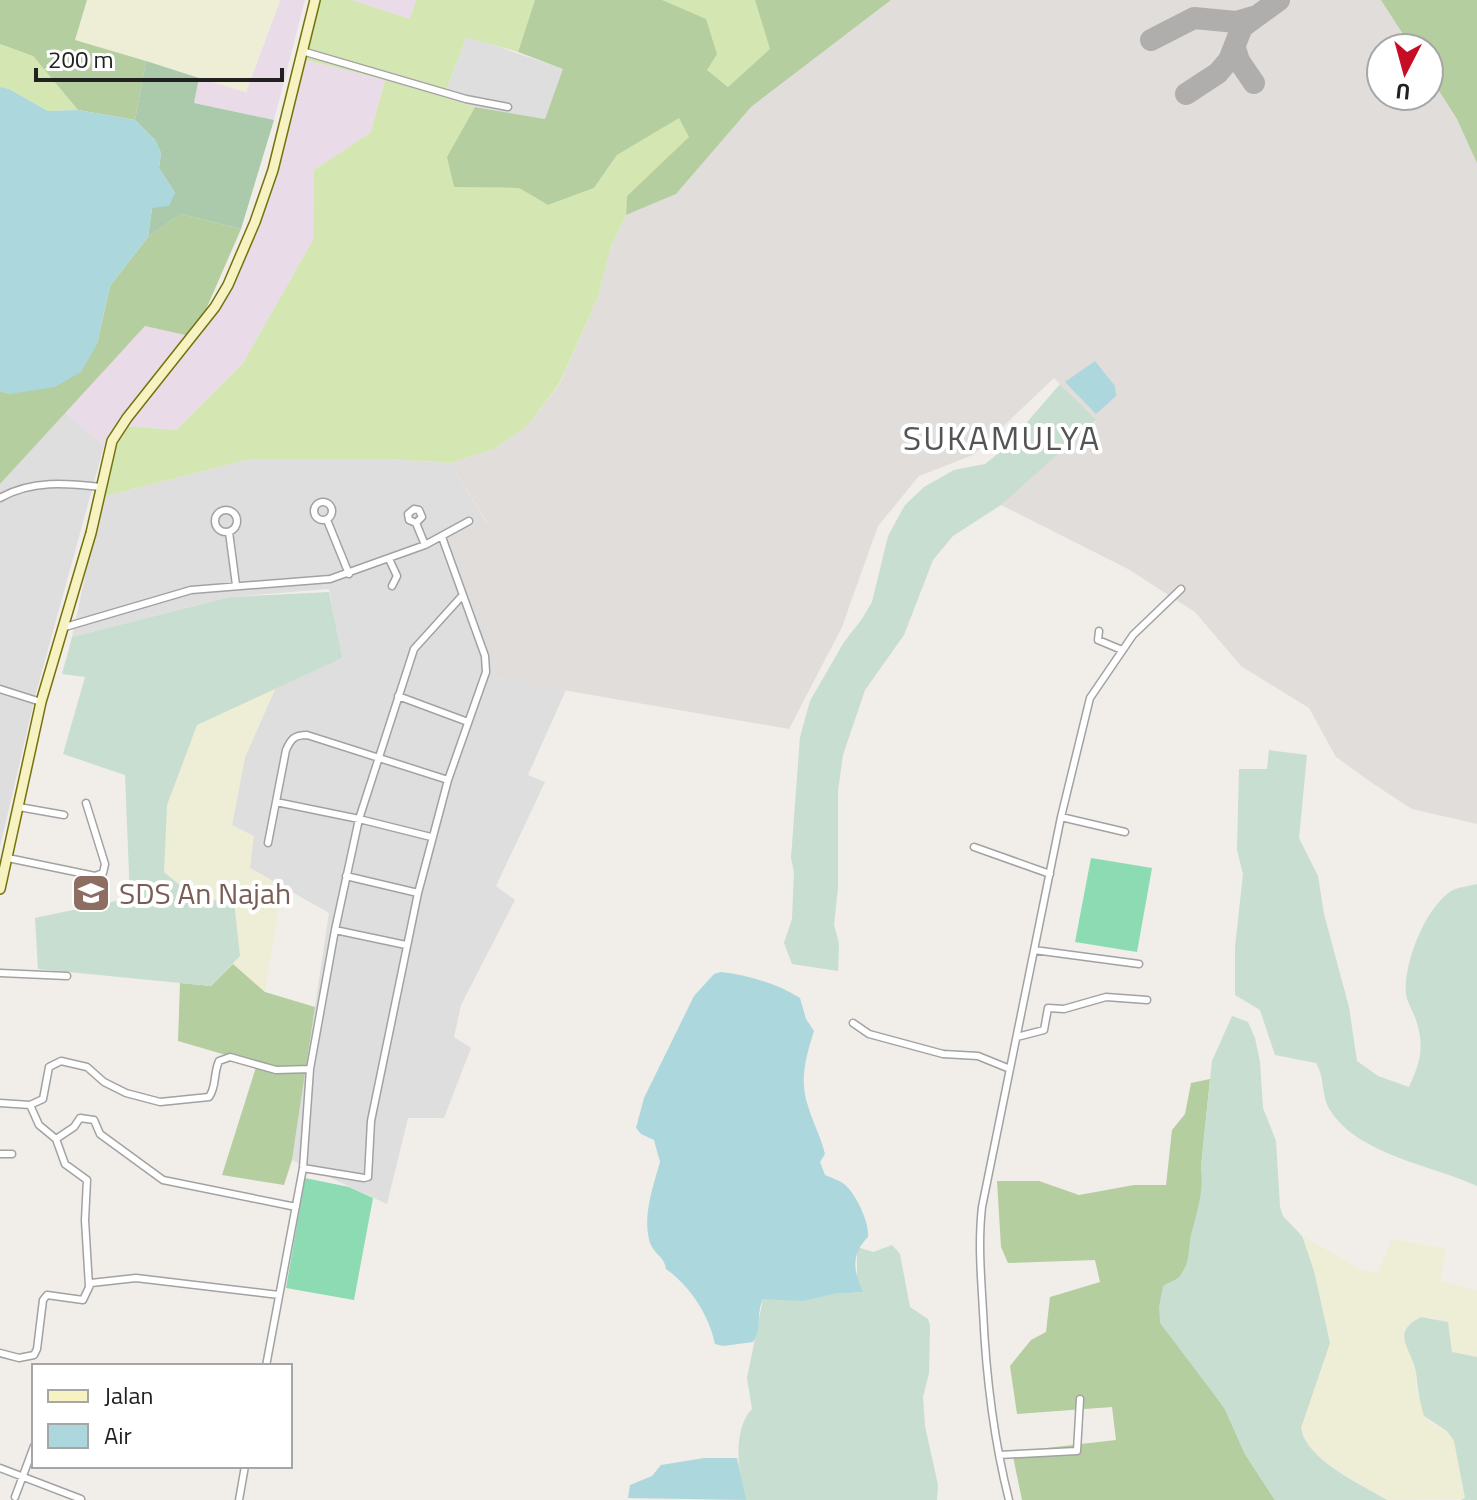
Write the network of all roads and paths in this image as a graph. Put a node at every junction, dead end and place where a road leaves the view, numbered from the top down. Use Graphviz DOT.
graph roads {
  1 [pos="315,0"];
  2 [pos="302,51"];
  3 [pos="508,107"];
  4 [pos="101,487"];
  5 [pos="0,498"];
  6 [pos="327,520"];
  7 [pos="469,521"];
  8 [pos="416,523"];
  9 [pos="229,532"];
  10 [pos="442,537"];
  11 [pos="425,545"];
  12 [pos="389,559"];
  13 [pos="349,574"];
  14 [pos="236,585"];
  15 [pos="392,586"];
  16 [pos="1181,589"];
  17 [pos="461,597"];
  18 [pos="65,627"];
  19 [pos="1099,631"];
  20 [pos="1122,650"];
  21 [pos="0,689"];
  22 [pos="398,696"];
  23 [pos="41,702"];
  24 [pos="468,722"];
  25 [pos="377,757"];
  26 [pos="448,780"];
  27 [pos="276,802"];
  28 [pos="86,803"];
  29 [pos="19,807"];
  30 [pos="64,815"];
  31 [pos="1061,817"];
  32 [pos="359,819"];
  33 [pos="1125,832"];
  34 [pos="431,837"];
  35 [pos="268,843"];
  36 [pos="974,847"];
  37 [pos="8,858"];
  38 [pos="1050,874"];
  39 [pos="346,876"];
  40 [pos="0,889"];
  41 [pos="418,893"];
  42 [pos="335,930"];
  43 [pos="406,945"];
  44 [pos="1034,950"];
  45 [pos="1139,964"];
  46 [pos="0,973"];
  47 [pos="67,976"];
  48 [pos="1147,1000"];
  49 [pos="853,1023"];
  50 [pos="1017,1037"];
  51 [pos="310,1069"];
  52 [pos="1010,1069"];
  53 [pos="0,1103"];
  54 [pos="30,1105"];
  55 [pos="56,1139"];
  56 [pos="0,1154"];
  57 [pos="12,1154"];
  58 [pos="303,1168"];
  59 [pos="296,1207"];
  60 [pos="89,1286"];
  61 [pos="279,1295"];
  62 [pos="0,1353"];
  63 [pos="266,1364"];
  64 [pos="1080,1399"];
  65 [pos="32,1451"];
  66 [pos="999,1455"];
  67 [pos="0,1468"];
  68 [pos="245,1468"];
  69 [pos="22,1477"];
  70 [pos="15,1497"];
  71 [pos="81,1499"];
  72 [pos="239,1500"];
  73 [pos="1009,1500"];
  1 -- 2 [label="main road"];
  2 -- 3 [label="street"];
  2 -- 4 [label="main road"];
  4 -- 5 [label="street"];
  4 -- 18 [label="main road"];
  6 -- 13 [label="street"];
  7 -- 10 [label="street"];
  8 -- 11 [label="street"];
  9 -- 14 [label="street"];
  10 -- 11 [label="street"];
  10 -- 17 [label="street"];
  11 -- 12 [label="street"];
  12 -- 13 [label="street"];
  12 -- 15 [label="street"];
  13 -- 14 [label="street"];
  14 -- 18 [label="street"];
  16 -- 20 [label="street"];
  17 -- 22 [label="street"];
  17 -- 24 [label="street"];
  18 -- 23 [label="main road"];
  19 -- 20 [label="street"];
  20 -- 31 [label="street"];
  21 -- 23 [label="street"];
  22 -- 24 [label="street"];
  22 -- 25 [label="street"];
  23 -- 29 [label="main road"];
  24 -- 26 [label="street"];
  25 -- 26 [label="street"];
  25 -- 27 [label="street"];
  25 -- 32 [label="street"];
  26 -- 34 [label="street"];
  27 -- 32 [label="street"];
  27 -- 35 [label="street"];
  28 -- 37 [label="street"];
  29 -- 30 [label="street"];
  29 -- 37 [label="main road"];
  31 -- 33 [label="street"];
  31 -- 38 [label="street"];
  32 -- 34 [label="street"];
  32 -- 39 [label="street"];
  34 -- 41 [label="street"];
  36 -- 38 [label="street"];
  37 -- 40 [label="main road"];
  38 -- 44 [label="street"];
  39 -- 41 [label="street"];
  39 -- 42 [label="street"];
  41 -- 43 [label="street"];
  42 -- 43 [label="street"];
  42 -- 51 [label="street"];
  43 -- 58 [label="street"];
  44 -- 45 [label="street"];
  44 -- 50 [label="street"];
  46 -- 47 [label="street"];
  48 -- 50 [label="street"];
  49 -- 52 [label="street"];
  50 -- 52 [label="street"];
  51 -- 54 [label="street"];
  51 -- 58 [label="street"];
  52 -- 66 [label="street"];
  53 -- 54 [label="street"];
  54 -- 55 [label="street"];
  55 -- 59 [label="street"];
  55 -- 60 [label="street"];
  56 -- 57 [label="street"];
  58 -- 59 [label="street"];
  59 -- 61 [label="street"];
  60 -- 61 [label="street"];
  60 -- 62 [label="street"];
  61 -- 63 [label="street"];
  64 -- 66 [label="street"];
  65 -- 69 [label="street"];
  66 -- 73 [label="street"];
  67 -- 69 [label="street"];
  68 -- 72 [label="street"];
  69 -- 70 [label="street"];
  69 -- 71 [label="street"];
}
